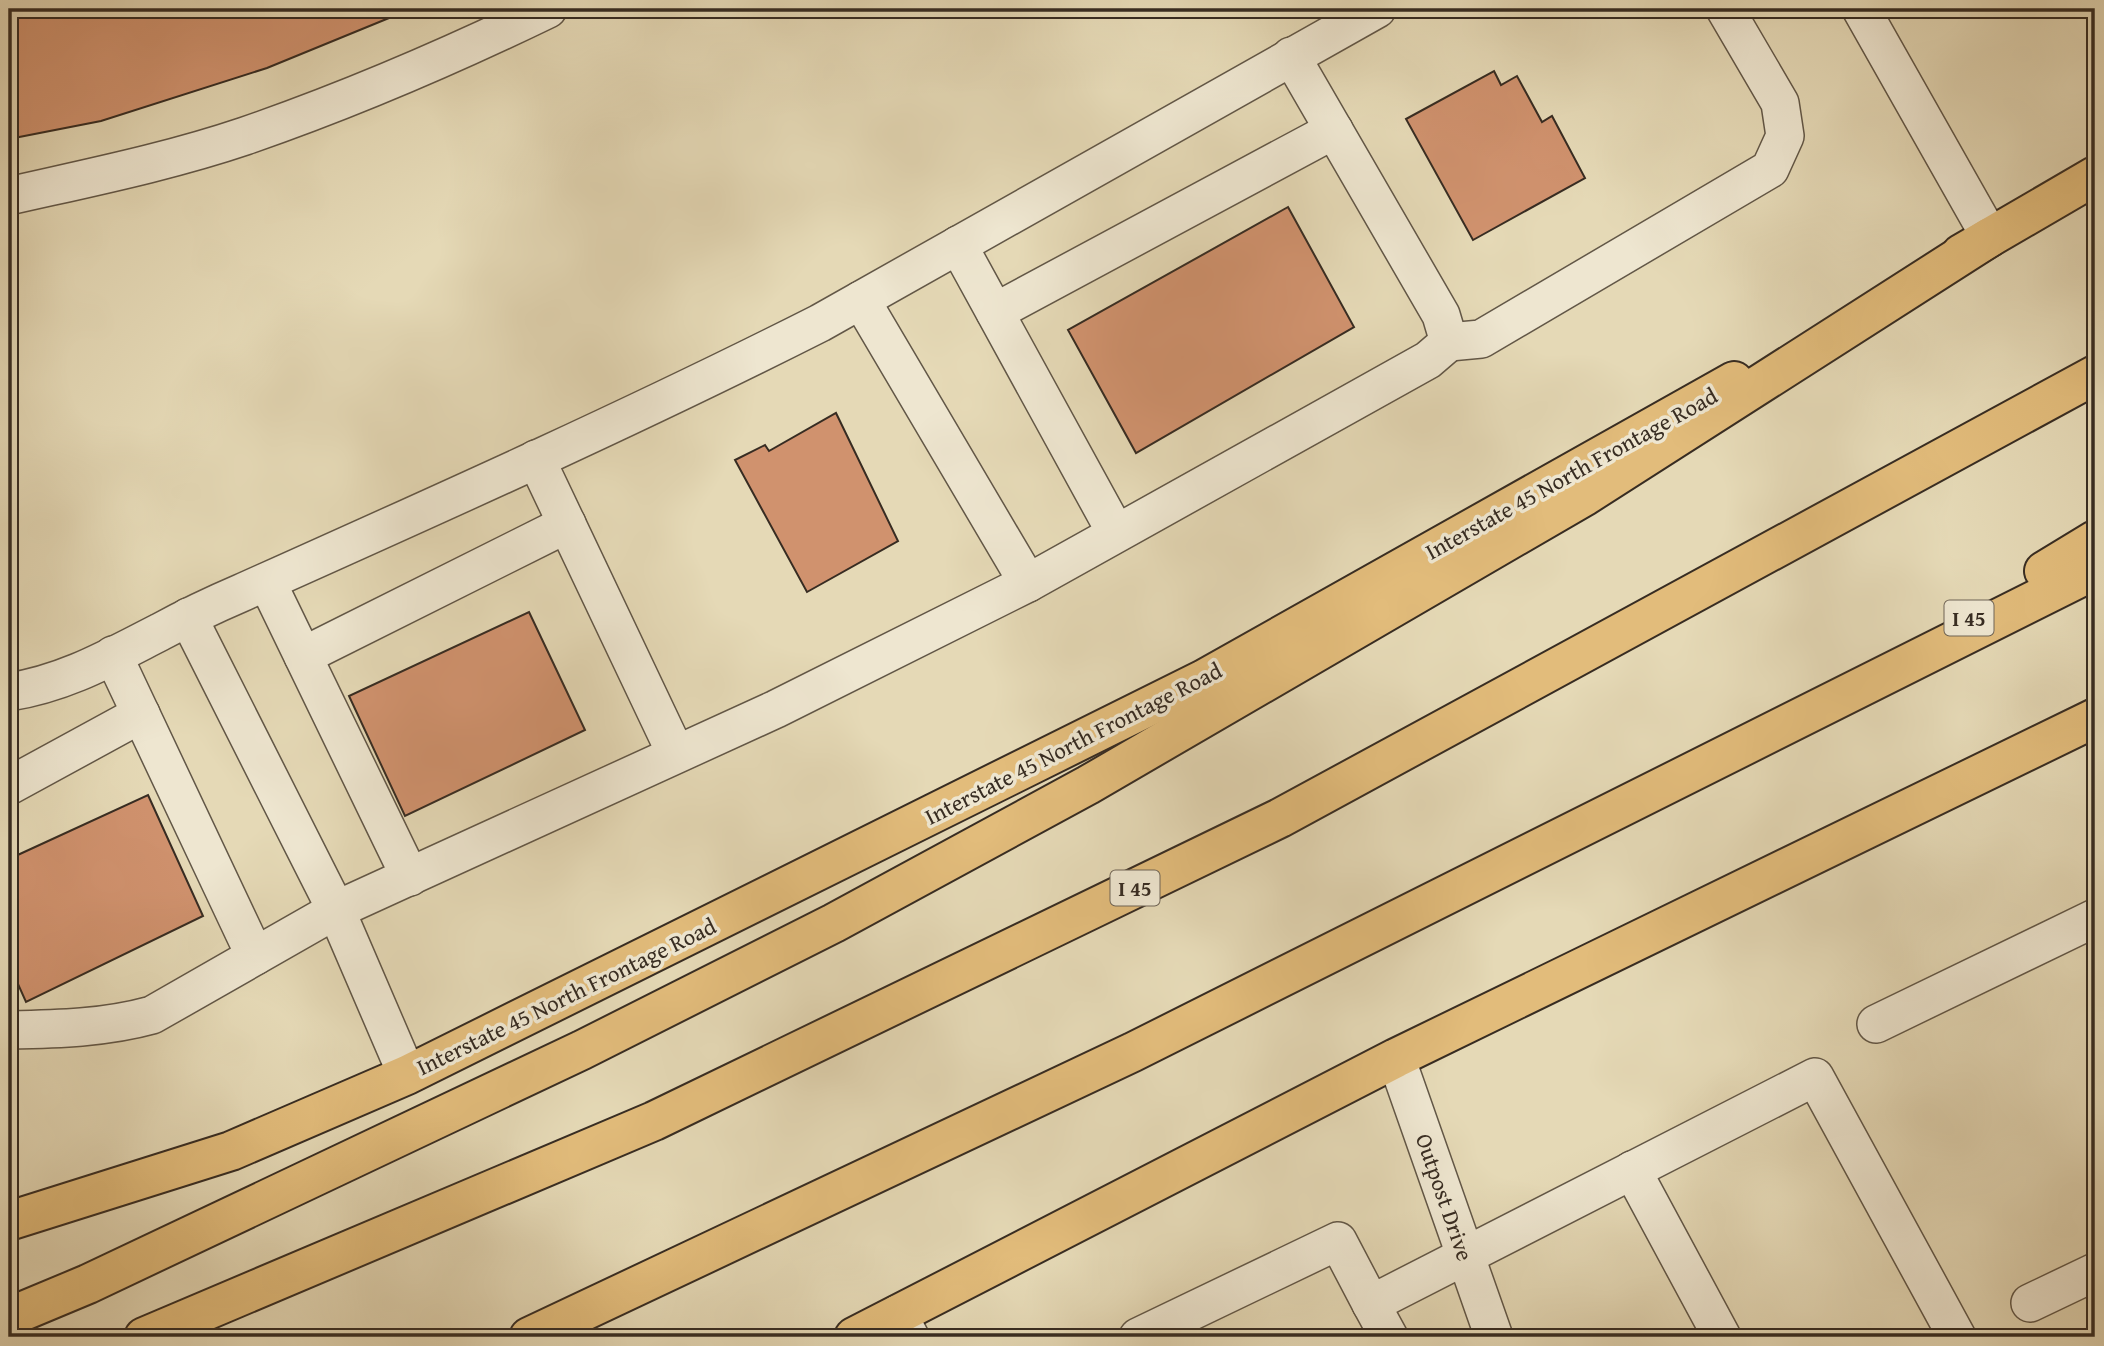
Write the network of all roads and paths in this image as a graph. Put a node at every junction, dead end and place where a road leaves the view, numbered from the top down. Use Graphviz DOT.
graph roads {
  1 [pos="548,9"];
  2 [pos="1377,9"];
  3 [pos="1725,9"];
  4 [pos="1861,9"];
  5 [pos="1291,56"];
  6 [pos="1334,130"];
  7 [pos="2095,176"];
  8 [pos="9,196"];
  9 [pos="1990,237"];
  10 [pos="958,245"];
  11 [pos="861,300"];
  12 [pos="995,312"];
  13 [pos="1449,342"];
  14 [pos="2095,374"];
  15 [pos="536,459"];
  16 [pos="567,524"];
  17 [pos="1116,533"];
  18 [pos="2095,540"];
  19 [pos="2095,570"];
  20 [pos="267,582"];
  21 [pos="1028,583"];
  22 [pos="188,617"];
  23 [pos="113,655"];
  24 [pos="303,656"];
  25 [pos="9,692"];
  26 [pos="1843,696"];
  27 [pos="141,714"];
  28 [pos="2095,718"];
  29 [pos="676,754"];
  30 [pos="9,786"];
  31 [pos="410,877"];
  32 [pos="336,910"];
  33 [pos="2095,918"];
  34 [pos="255,956"];
  35 [pos="1876,1024"];
  36 [pos="9,1030"];
  37 [pos="1396,1058"];
  38 [pos="407,1075"];
  39 [pos="1632,1170"];
  40 [pos="9,1220"];
  41 [pos="1466,1256"];
  42 [pos="2095,1272"];
  43 [pos="2030,1303"];
  44 [pos="1371,1304"];
  45 [pos="9,1317"];
  46 [pos="904,1326"];
  47 [pos="144,1337"];
  48 [pos="528,1337"];
  49 [pos="853,1337"];
  50 [pos="1138,1337"];
  51 [pos="1389,1337"];
  52 [pos="1494,1337"];
  53 [pos="1723,1337"];
  54 [pos="1957,1337"];
  1 -- 8 [label="lane"];
  2 -- 5 [label="lane"];
  3 -- 13 [label="lane"];
  4 -- 9 [label="lane"];
  5 -- 6 [label="lane"];
  5 -- 10 [label="lane"];
  6 -- 12 [label="lane"];
  6 -- 13 [label="lane"];
  7 -- 9 [label="main road, Interstate 45 North Frontage Road"];
  9 -- 38 [label="main road, Interstate 45 North Frontage Road"];
  9 -- 45 [label="main road"];
  10 -- 11 [label="lane"];
  10 -- 12 [label="lane"];
  11 -- 15 [label="lane"];
  11 -- 21 [label="lane"];
  12 -- 17 [label="lane"];
  13 -- 17 [label="lane"];
  14 -- 47 [label="main road, I 45"];
  15 -- 16 [label="lane"];
  15 -- 20 [label="lane"];
  16 -- 24 [label="lane"];
  16 -- 29 [label="lane"];
  17 -- 21 [label="lane"];
  18 -- 26 [label="main road, I 45"];
  19 -- 26 [label="main road"];
  20 -- 22 [label="lane"];
  20 -- 24 [label="lane"];
  21 -- 29 [label="lane"];
  22 -- 23 [label="lane"];
  22 -- 32 [label="lane"];
  23 -- 25 [label="lane"];
  23 -- 27 [label="lane"];
  24 -- 31 [label="lane"];
  26 -- 48 [label="main road, I 45"];
  27 -- 30 [label="lane"];
  27 -- 34 [label="lane"];
  28 -- 37 [label="main road"];
  29 -- 31 [label="lane"];
  31 -- 32 [label="lane"];
  32 -- 34 [label="lane"];
  32 -- 38 [label="lane"];
  33 -- 35 [label="lane"];
  34 -- 36 [label="lane"];
  37 -- 41 [label="lane, Outpost Drive"];
  37 -- 46 [label="main road"];
  38 -- 40 [label="main road, Interstate 45 North Frontage Road"];
  39 -- 41 [label="lane"];
  39 -- 53 [label="lane"];
  39 -- 54 [label="lane"];
  41 -- 44 [label="lane"];
  41 -- 52 [label="lane, Outpost Drive"];
  42 -- 43 [label="lane"];
  44 -- 50 [label="lane"];
  44 -- 51 [label="lane"];
  46 -- 49 [label="main road"];
}
